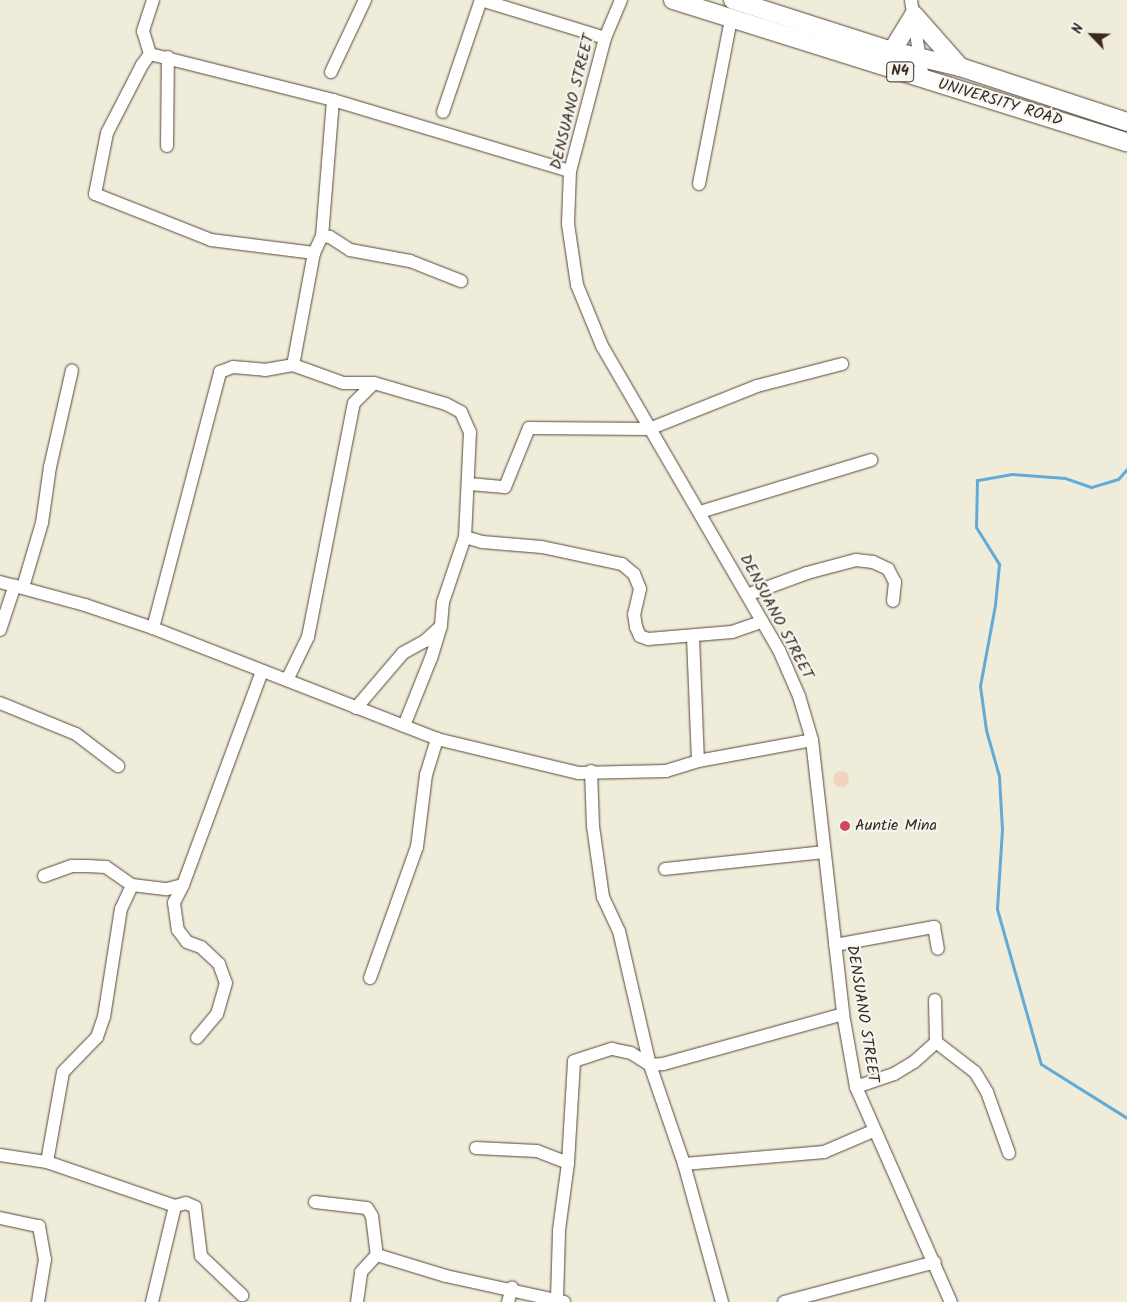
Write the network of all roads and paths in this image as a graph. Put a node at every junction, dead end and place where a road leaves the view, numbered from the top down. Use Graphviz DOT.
graph roads {
  1 [pos="153,0"];
  2 [pos="365,0"];
  3 [pos="481,0"];
  4 [pos="621,0"];
  5 [pos="673,0"];
  6 [pos="733,0"];
  7 [pos="912,8"];
  8 [pos="732,20"];
  9 [pos="605,38"];
  10 [pos="892,51"];
  11 [pos="150,54"];
  12 [pos="168,57"];
  13 [pos="919,57"];
  14 [pos="960,67"];
  15 [pos="331,72"];
  16 [pos="923,80"];
  17 [pos="333,100"];
  18 [pos="443,112"];
  19 [pos="1127,122"];
  20 [pos="1127,142"];
  21 [pos="167,146"];
  22 [pos="570,171"];
  23 [pos="699,184"];
  24 [pos="322,236"];
  25 [pos="314,254"];
  26 [pos="461,281"];
  27 [pos="842,364"];
  28 [pos="293,365"];
  29 [pos="72,370"];
  30 [pos="343,383"];
  31 [pos="374,384"];
  32 [pos="354,403"];
  33 [pos="649,429"];
  34 [pos="871,460"];
  35 [pos="470,484"];
  36 [pos="700,512"];
  37 [pos="464,537"];
  38 [pos="0,582"];
  39 [pos="19,586"];
  40 [pos="747,595"];
  41 [pos="893,601"];
  42 [pos="761,622"];
  43 [pos="441,626"];
  44 [pos="152,628"];
  45 [pos="0,630"];
  46 [pos="693,637"];
  47 [pos="262,670"];
  48 [pos="287,680"];
  49 [pos="0,703"];
  50 [pos="356,708"];
  51 [pos="404,726"];
  52 [pos="437,739"];
  53 [pos="812,740"];
  54 [pos="698,761"];
  55 [pos="118,766"];
  56 [pos="590,771"];
  57 [pos="823,852"];
  58 [pos="665,869"];
  59 [pos="44,876"];
  60 [pos="132,885"];
  61 [pos="183,885"];
  62 [pos="835,945"];
  63 [pos="938,949"];
  64 [pos="370,978"];
  65 [pos="936,1000"];
  66 [pos="843,1014"];
  67 [pos="197,1038"];
  68 [pos="936,1042"];
  69 [pos="650,1065"];
  70 [pos="856,1087"];
  71 [pos="873,1131"];
  72 [pos="476,1148"];
  73 [pos="1009,1154"];
  74 [pos="0,1155"];
  75 [pos="48,1162"];
  76 [pos="568,1163"];
  77 [pos="684,1164"];
  78 [pos="315,1202"];
  79 [pos="175,1206"];
  80 [pos="0,1218"];
  81 [pos="377,1255"];
  82 [pos="935,1262"];
  83 [pos="512,1288"];
  84 [pos="242,1295"];
  85 [pos="560,1300"];
  86 [pos="38,1302"];
  87 [pos="152,1302"];
  88 [pos="357,1302"];
  89 [pos="508,1302"];
  90 [pos="722,1302"];
  91 [pos="784,1302"];
  92 [pos="951,1302"];
  1 -- 11 [label="street"];
  2 -- 15 [label="street"];
  3 -- 9 [label="street"];
  3 -- 18 [label="street"];
  4 -- 9 [label="street, DENSUANO STREET"];
  5 -- 8 [label="highway, UNIVERSITY ROAD / N4"];
  6 -- 10 [label="highway, UNIVERSITY ROAD / N4"];
  7 -- 10 [label="highway"];
  7 -- 13 [label="street"];
  7 -- 14 [label="highway"];
  8 -- 16 [label="highway, UNIVERSITY ROAD / N4"];
  8 -- 23 [label="street"];
  9 -- 22 [label="street, DENSUANO STREET"];
  10 -- 13 [label="highway, UNIVERSITY ROAD / N4"];
  11 -- 12 [label="street"];
  11 -- 25 [label="street"];
  12 -- 17 [label="street"];
  12 -- 21 [label="street"];
  13 -- 14 [label="highway, UNIVERSITY ROAD / N4"];
  13 -- 16 [label="street"];
  14 -- 19 [label="highway, UNIVERSITY ROAD / N4"];
  16 -- 20 [label="highway, UNIVERSITY ROAD / N4"];
  17 -- 22 [label="street"];
  17 -- 24 [label="street"];
  22 -- 33 [label="street, DENSUANO STREET"];
  24 -- 25 [label="street"];
  24 -- 26 [label="street"];
  25 -- 28 [label="street"];
  27 -- 33 [label="street"];
  28 -- 30 [label="street"];
  28 -- 44 [label="street"];
  29 -- 39 [label="street"];
  30 -- 31 [label="street"];
  30 -- 32 [label="street"];
  31 -- 32 [label="street"];
  31 -- 35 [label="street"];
  32 -- 48 [label="street"];
  33 -- 35 [label="street"];
  33 -- 36 [label="street, DENSUANO STREET"];
  34 -- 36 [label="street"];
  35 -- 37 [label="street"];
  36 -- 40 [label="street, DENSUANO STREET"];
  37 -- 43 [label="street"];
  37 -- 46 [label="street"];
  38 -- 39 [label="street"];
  39 -- 44 [label="street"];
  39 -- 45 [label="street"];
  40 -- 41 [label="street"];
  40 -- 42 [label="street, DENSUANO STREET"];
  42 -- 46 [label="street"];
  42 -- 53 [label="street, DENSUANO STREET"];
  43 -- 50 [label="street"];
  43 -- 51 [label="street"];
  44 -- 47 [label="street"];
  46 -- 54 [label="street"];
  47 -- 48 [label="street"];
  47 -- 61 [label="street"];
  48 -- 50 [label="street"];
  49 -- 55 [label="street"];
  50 -- 51 [label="street"];
  51 -- 52 [label="street"];
  52 -- 56 [label="street"];
  52 -- 64 [label="street"];
  53 -- 54 [label="street"];
  53 -- 57 [label="street, DENSUANO STREET"];
  54 -- 56 [label="street"];
  56 -- 69 [label="street"];
  57 -- 58 [label="street"];
  57 -- 62 [label="street, DENSUANO STREET"];
  59 -- 60 [label="street"];
  60 -- 61 [label="street"];
  60 -- 75 [label="street"];
  61 -- 67 [label="street"];
  62 -- 63 [label="street"];
  62 -- 66 [label="street, DENSUANO STREET"];
  65 -- 68 [label="street"];
  66 -- 69 [label="street"];
  66 -- 70 [label="street, DENSUANO STREET"];
  68 -- 70 [label="street"];
  68 -- 73 [label="street"];
  69 -- 76 [label="street"];
  69 -- 77 [label="street"];
  70 -- 71 [label="street, DENSUANO STREET"];
  71 -- 77 [label="street"];
  71 -- 82 [label="street, DENSUANO STREET"];
  72 -- 76 [label="street"];
  74 -- 75 [label="street"];
  75 -- 79 [label="street"];
  76 -- 85 [label="street"];
  77 -- 90 [label="street"];
  78 -- 81 [label="street"];
  79 -- 84 [label="street"];
  79 -- 87 [label="street"];
  80 -- 86 [label="street"];
  81 -- 83 [label="street"];
  81 -- 88 [label="street"];
  82 -- 91 [label="street"];
  82 -- 92 [label="street, DENSUANO STREET"];
  83 -- 85 [label="street"];
  83 -- 89 [label="street"];
}
